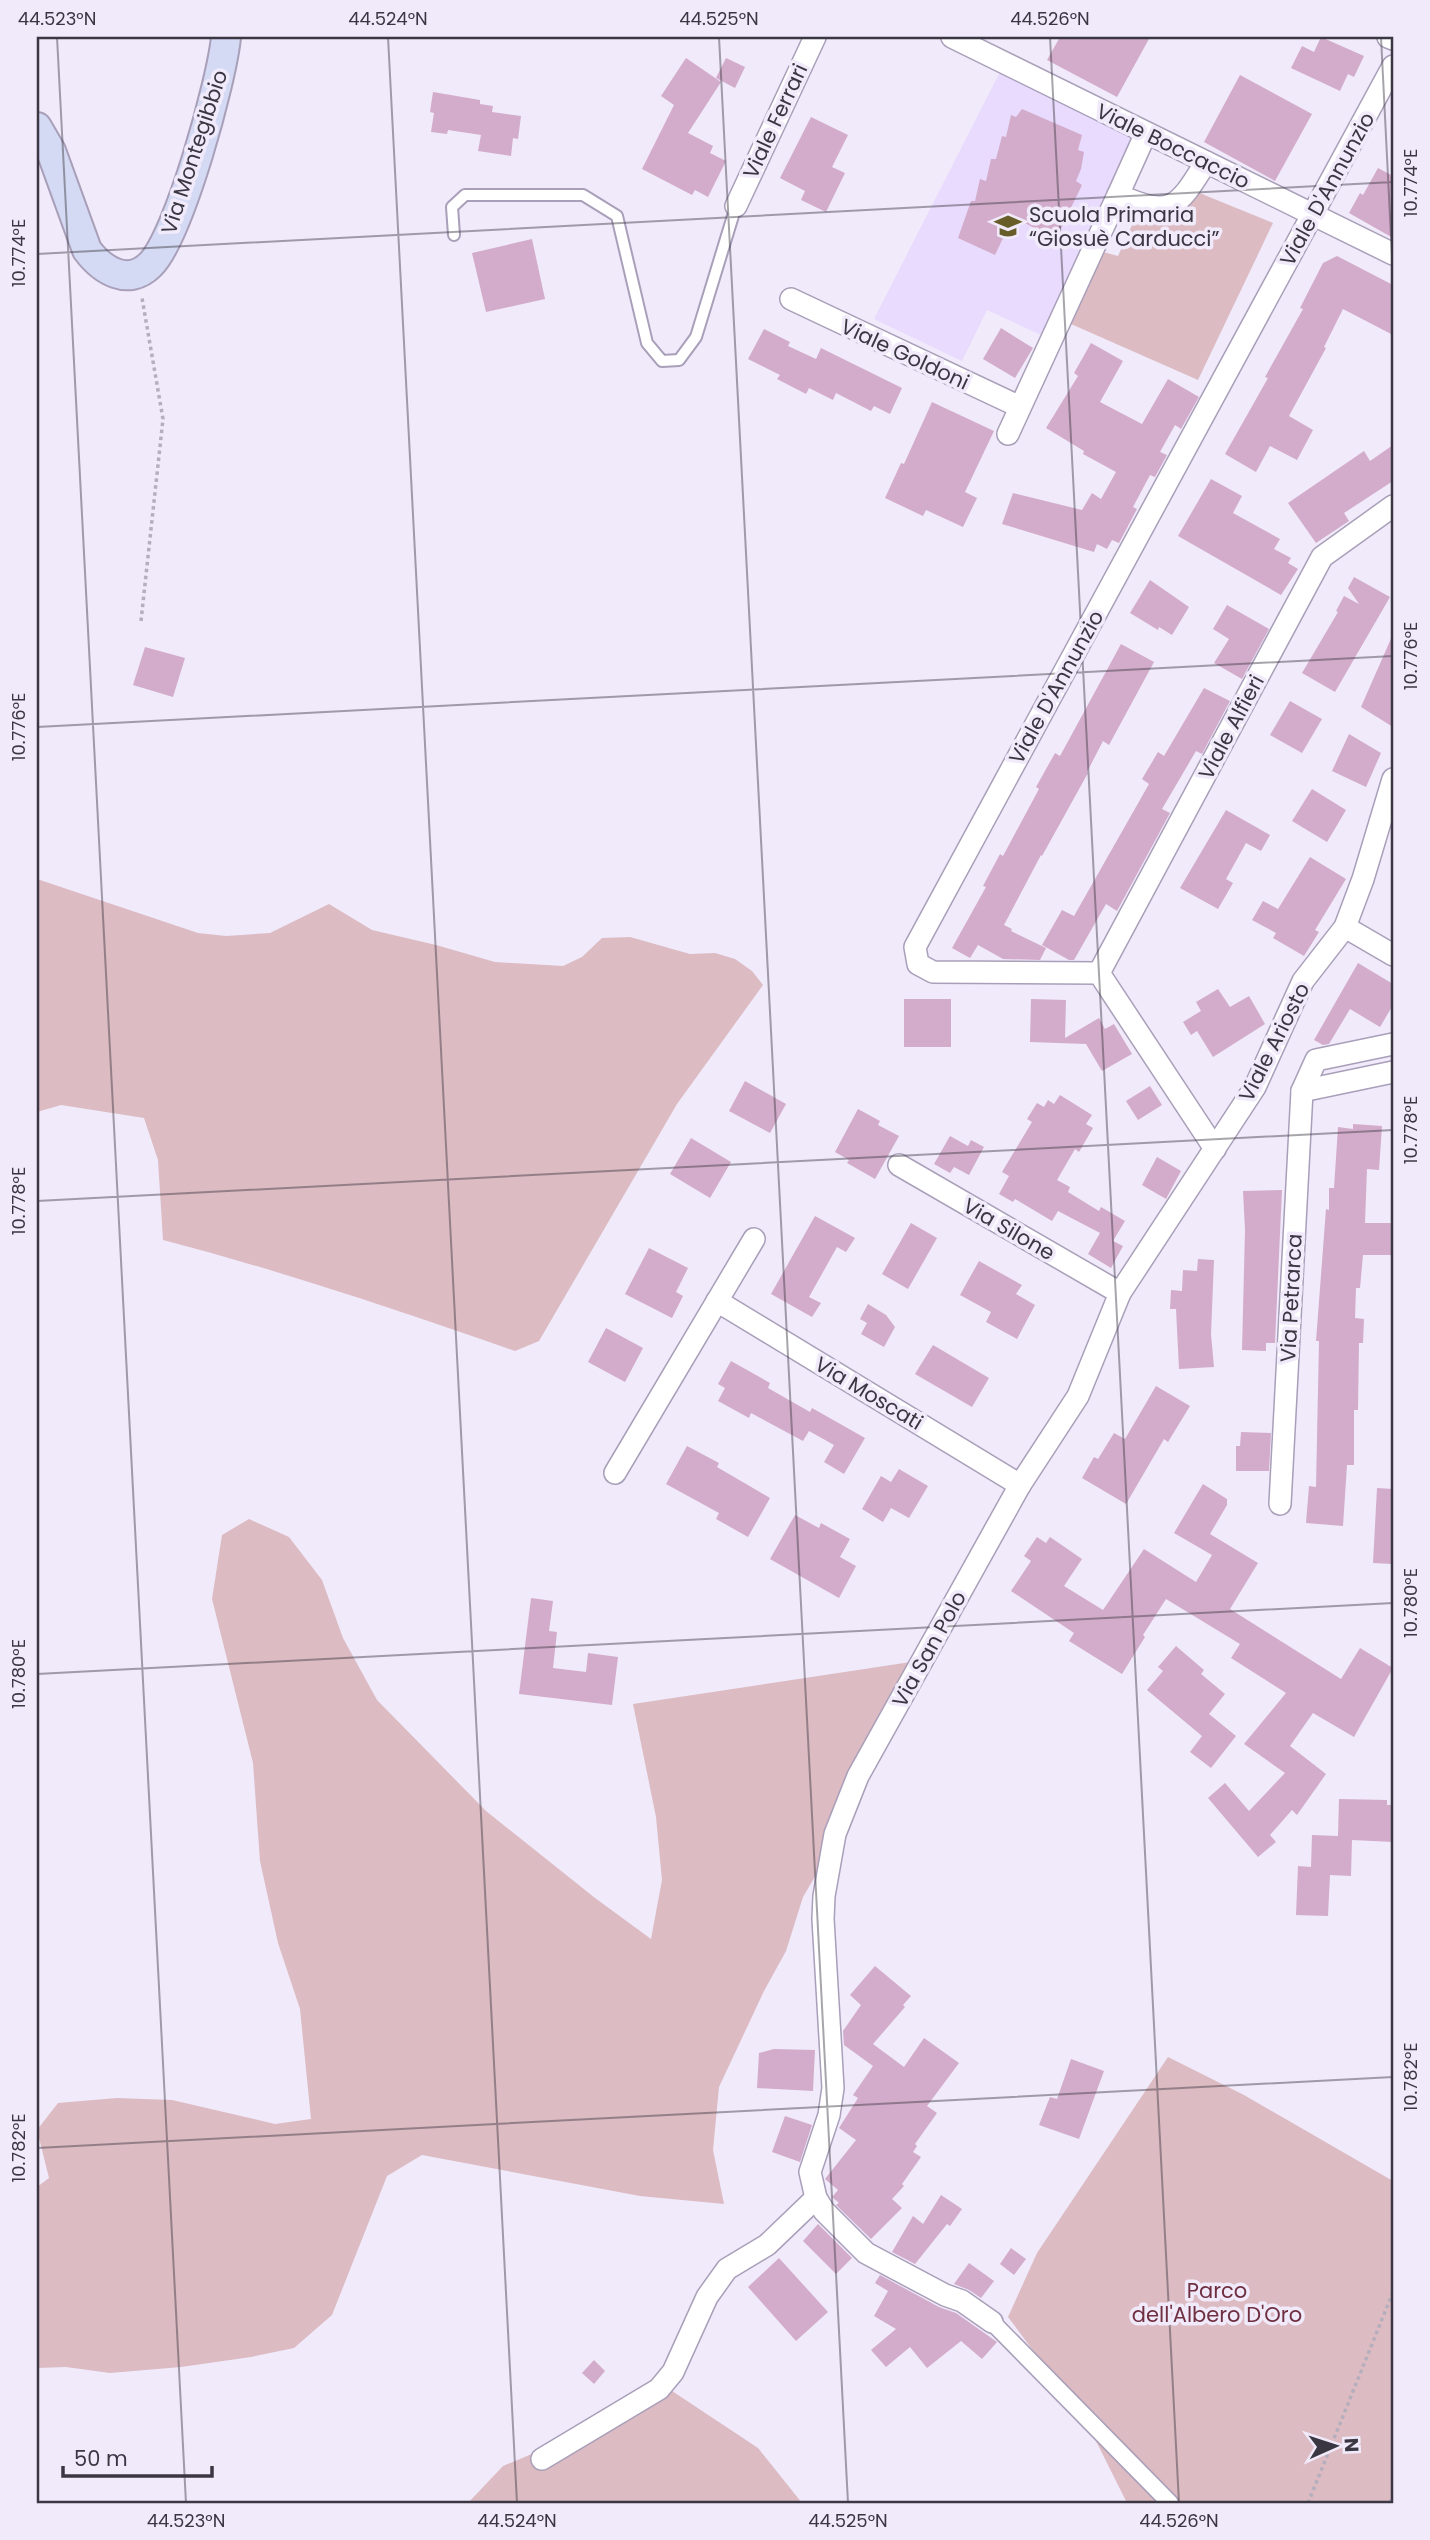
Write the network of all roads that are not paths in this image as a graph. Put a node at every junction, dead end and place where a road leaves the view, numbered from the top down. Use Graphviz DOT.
graph roads {
  1 [pos="226,37"];
  2 [pos="816,37"];
  3 [pos="952,37"];
  4 [pos="1388,37"];
  5 [pos="1393,39"];
  6 [pos="1393,66"];
  7 [pos="37,127"];
  8 [pos="1146,133"];
  9 [pos="1206,162"];
  10 [pos="1118,195"];
  11 [pos="736,206"];
  12 [pos="1313,214"];
  13 [pos="454,235"];
  14 [pos="1393,254"];
  15 [pos="791,299"];
  16 [pos="1020,407"];
  17 [pos="1008,434"];
  18 [pos="1393,506"];
  19 [pos="1393,779"];
  20 [pos="1345,927"];
  21 [pos="1393,955"];
  22 [pos="1100,973"];
  23 [pos="1393,1044"];
  24 [pos="1393,1072"];
  25 [pos="1302,1091"];
  26 [pos="1215,1149"];
  27 [pos="899,1165"];
  28 [pos="754,1239"];
  29 [pos="1120,1293"];
  30 [pos="718,1301"];
  31 [pos="615,1473"];
  32 [pos="1020,1485"];
  33 [pos="1279,1504"];
  34 [pos="816,2197"];
  35 [pos="992,2322"];
  36 [pos="542,2459"];
  37 [pos="1171,2503"];
  1 -- 7 [label="main road, Via Montegibbio"];
  2 -- 11 [label="street, Viale Ferrari"];
  3 -- 8 [label="street, Viale Boccaccio"];
  4 -- 5 [label="street"];
  6 -- 12 [label="street, Viale D'Annunzio"];
  8 -- 9 [label="street, Viale Boccaccio"];
  8 -- 10 [label="street"];
  9 -- 10 [label="street"];
  9 -- 12 [label="street, Viale Boccaccio"];
  10 -- 16 [label="street"];
  11 -- 13 [label="lane"];
  12 -- 14 [label="street, Viale Boccaccio"];
  12 -- 22 [label="street, Viale D'Annunzio"];
  15 -- 16 [label="street, Viale Goldoni"];
  16 -- 17 [label="street"];
  18 -- 22 [label="street, Viale Alfieri"];
  19 -- 20 [label="street, Viale Ariosto"];
  20 -- 21 [label="street"];
  20 -- 26 [label="street, Viale Ariosto"];
  22 -- 26 [label="street"];
  23 -- 25 [label="street"];
  24 -- 25 [label="street"];
  25 -- 33 [label="street, Via Petrarca"];
  26 -- 29 [label="street, Via San Polo"];
  27 -- 29 [label="street, Via Silone"];
  28 -- 30 [label="street"];
  29 -- 32 [label="street, Via San Polo"];
  30 -- 31 [label="street"];
  30 -- 32 [label="street, Via Moscati"];
  32 -- 34 [label="street, Via San Polo"];
  34 -- 35 [label="street"];
  34 -- 36 [label="street"];
  35 -- 37 [label="street"];
}
